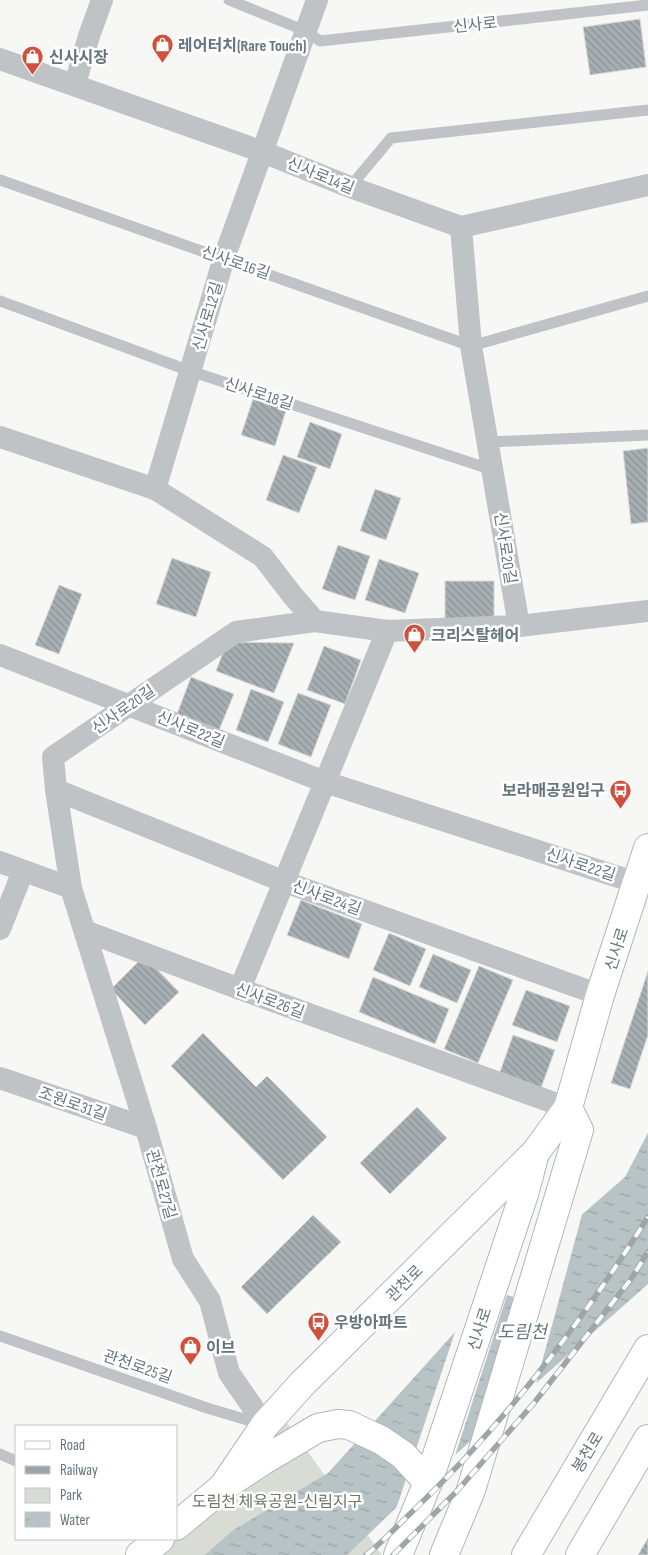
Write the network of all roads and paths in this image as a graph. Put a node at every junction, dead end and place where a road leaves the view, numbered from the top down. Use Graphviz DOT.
graph roads {
  1 [pos="102,0"];
  2 [pos="228,0"];
  3 [pos="317,0"];
  4 [pos="648,5"];
  5 [pos="306,31"];
  6 [pos="0,59"];
  7 [pos="75,84"];
  8 [pos="648,110"];
  9 [pos="264,152"];
  10 [pos="0,180"];
  11 [pos="648,186"];
  12 [pos="350,187"];
  13 [pos="461,227"];
  14 [pos="224,258"];
  15 [pos="648,296"];
  16 [pos="0,301"];
  17 [pos="472,346"];
  18 [pos="190,371"];
  19 [pos="648,435"];
  20 [pos="0,437"];
  21 [pos="489,442"];
  22 [pos="493,470"];
  23 [pos="155,490"];
  24 [pos="648,611"];
  25 [pos="315,621"];
  26 [pos="519,626"];
  27 [pos="388,631"];
  28 [pos="0,655"];
  29 [pos="129,705"];
  30 [pos="325,782"];
  31 [pos="56,790"];
  32 [pos="648,848"];
  33 [pos="0,862"];
  34 [pos="23,871"];
  35 [pos="285,882"];
  36 [pos="638,883"];
  37 [pos="71,888"];
  38 [pos="0,929"];
  39 [pos="85,930"];
  40 [pos="240,989"];
  41 [pos="600,995"];
  42 [pos="0,1078"];
  43 [pos="574,1119"];
  44 [pos="146,1128"];
  45 [pos="535,1153"];
  46 [pos="0,1336"];
  47 [pos="648,1349"];
  48 [pos="265,1425"];
  49 [pos="648,1439"];
  50 [pos="0,1454"];
  51 [pos="15,1460"];
  52 [pos="428,1482"];
  53 [pos="223,1487"];
  54 [pos="178,1523"];
  55 [pos="158,1540"];
  56 [pos="140,1555"];
  57 [pos="398,1555"];
  58 [pos="444,1555"];
  59 [pos="526,1555"];
  60 [pos="580,1555"];
  1 -- 7 [label="street"];
  2 -- 5 [label="lane"];
  3 -- 5 [label="street, 신사로12길"];
  4 -- 5 [label="lane, 신사로"];
  5 -- 9 [label="street, 신사로12길"];
  6 -- 7 [label="street, 신사로14길"];
  7 -- 9 [label="street, 신사로14길"];
  8 -- 12 [label="lane"];
  9 -- 12 [label="street, 신사로14길"];
  9 -- 14 [label="street, 신사로12길"];
  10 -- 14 [label="lane, 신사로16길"];
  11 -- 13 [label="street"];
  12 -- 13 [label="street, 신사로14길"];
  13 -- 17 [label="street"];
  14 -- 17 [label="lane, 신사로16길"];
  14 -- 18 [label="street, 신사로12길"];
  15 -- 17 [label="lane"];
  16 -- 18 [label="lane, 신사로18길"];
  17 -- 21 [label="street"];
  18 -- 22 [label="lane, 신사로18길"];
  18 -- 23 [label="street, 신사로12길"];
  19 -- 21 [label="lane"];
  20 -- 23 [label="street"];
  21 -- 22 [label="street"];
  22 -- 26 [label="street, 신사로20길"];
  23 -- 25 [label="street"];
  24 -- 26 [label="street, 신사로20길"];
  25 -- 27 [label="street, 신사로20길"];
  25 -- 29 [label="street, 신사로20길"];
  26 -- 27 [label="street, 신사로20길"];
  27 -- 30 [label="street"];
  28 -- 29 [label="street, 신사로22길"];
  29 -- 30 [label="street, 신사로22길"];
  29 -- 31 [label="street, 신사로20길"];
  30 -- 35 [label="street"];
  30 -- 36 [label="street, 신사로22길"];
  31 -- 35 [label="street, 신사로24길"];
  31 -- 37 [label="street, 신사로20길"];
  32 -- 36 [label="main road, 신사로"];
  33 -- 34 [label="street"];
  34 -- 37 [label="street"];
  34 -- 38 [label="street"];
  35 -- 40 [label="street"];
  35 -- 41 [label="street, 신사로24길"];
  36 -- 41 [label="main road, 신사로"];
  37 -- 39 [label="street"];
  39 -- 40 [label="street, 신사로26길"];
  39 -- 44 [label="street, 관천로27길"];
  40 -- 43 [label="street, 신사로26길"];
  41 -- 43 [label="main road, 신사로"];
  42 -- 44 [label="street, 조원로31길"];
  43 -- 45 [label="main road, 신사로"];
  43 -- 58 [label="main road, 신사로"];
  44 -- 48 [label="street, 관천로27길"];
  45 -- 48 [label="main road, 관천로"];
  45 -- 52 [label="main road, 신사로"];
  46 -- 48 [label="lane, 관천로25길"];
  47 -- 59 [label="main road, 봉천로"];
  48 -- 53 [label="main road, 관천로"];
  49 -- 60 [label="main road"];
  50 -- 51 [label="lane"];
  52 -- 53 [label="main road, 관천로"];
  52 -- 57 [label="main road, 신사로"];
  53 -- 54 [label="main road, 관천로"];
  55 -- 56 [label="main road, 관천로"];
}
